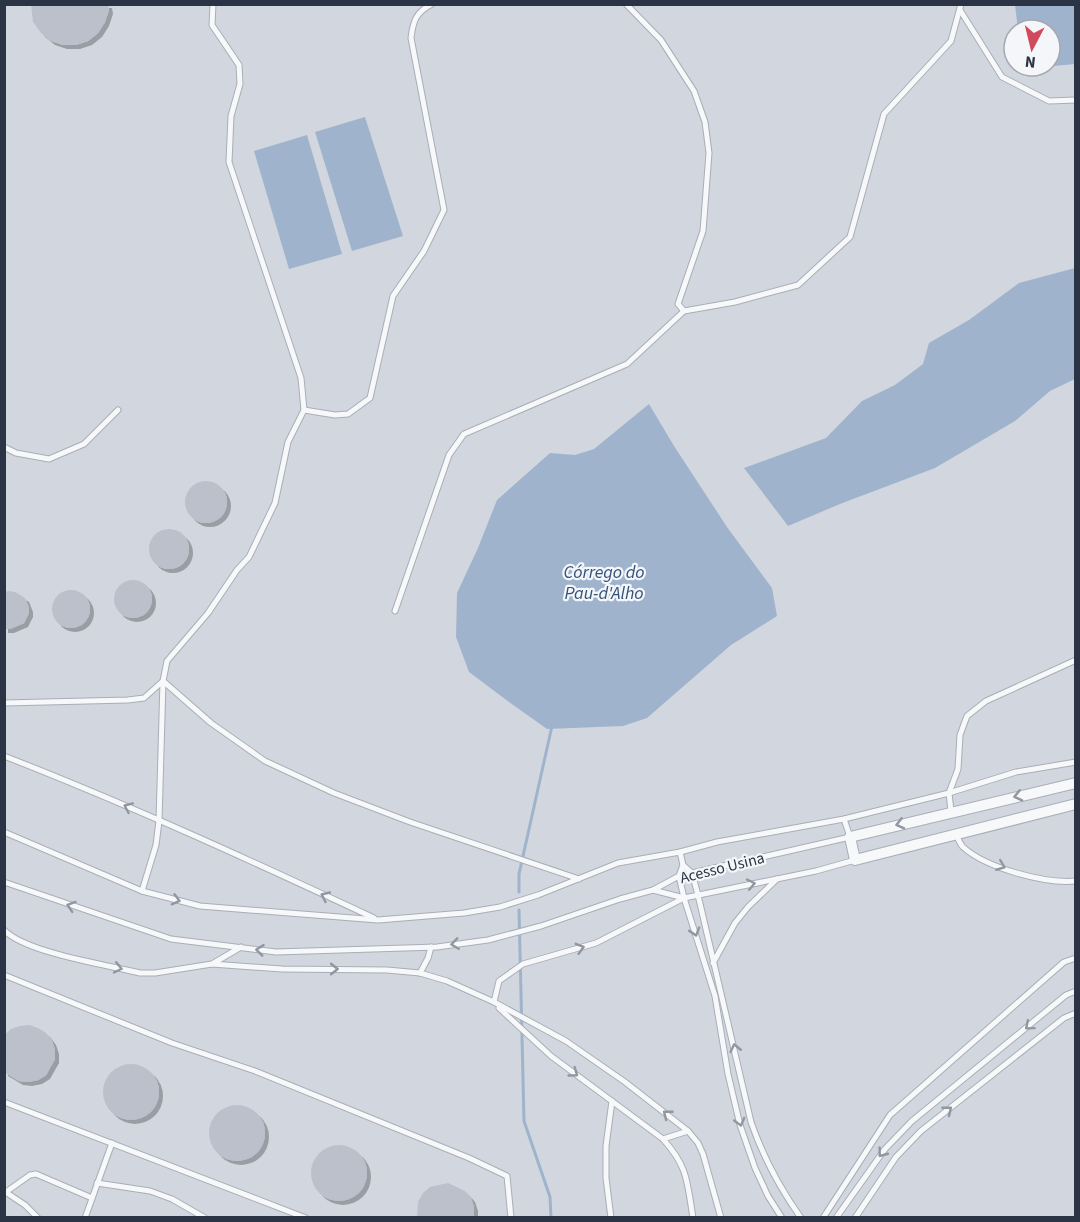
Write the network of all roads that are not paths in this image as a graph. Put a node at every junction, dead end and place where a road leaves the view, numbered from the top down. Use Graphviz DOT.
graph roads {
  1 [pos="213,4"];
  2 [pos="432,4"];
  3 [pos="626,4"];
  4 [pos="415,6"];
  5 [pos="960,7"];
  6 [pos="421,10"];
  7 [pos="1076,100"];
  8 [pos="684,311"];
  9 [pos="118,410"];
  10 [pos="304,410"];
  11 [pos="4,447"];
  12 [pos="395,611"];
  13 [pos="1076,660"];
  14 [pos="163,681"];
  15 [pos="4,703"];
  16 [pos="4,756"];
  17 [pos="1076,762"];
  18 [pos="1076,783"];
  19 [pos="949,794"];
  20 [pos="1076,804"];
  21 [pos="951,812"];
  22 [pos="844,819"];
  23 [pos="159,821"];
  24 [pos="4,832"];
  25 [pos="956,833"];
  26 [pos="850,837"];
  27 [pos="680,852"];
  28 [pos="855,860"];
  29 [pos="683,865"];
  30 [pos="692,873"];
  31 [pos="679,876"];
  32 [pos="778,878"];
  33 [pos="579,879"];
  34 [pos="1076,881"];
  35 [pos="4,882"];
  36 [pos="653,890"];
  37 [pos="142,891"];
  38 [pos="698,895"];
  39 [pos="684,898"];
  40 [pos="378,920"];
  41 [pos="4,930"];
  42 [pos="241,947"];
  43 [pos="431,947"];
  44 [pos="1076,958"];
  45 [pos="714,963"];
  46 [pos="212,964"];
  47 [pos="705,966"];
  48 [pos="420,973"];
  49 [pos="4,975"];
  50 [pos="1076,991"];
  51 [pos="494,1002"];
  52 [pos="1076,1013"];
  53 [pos="612,1101"];
  54 [pos="4,1102"];
  55 [pos="688,1131"];
  56 [pos="663,1138"];
  57 [pos="112,1143"];
  58 [pos="97,1183"];
  59 [pos="5,1191"];
  60 [pos="92,1198"];
  61 [pos="38,1218"];
  62 [pos="85,1218"];
  63 [pos="206,1218"];
  64 [pos="306,1218"];
  65 [pos="511,1218"];
  66 [pos="612,1218"];
  67 [pos="693,1218"];
  68 [pos="721,1218"];
  69 [pos="782,1218"];
  70 [pos="801,1218"];
  71 [pos="823,1218"];
  72 [pos="836,1218"];
  73 [pos="855,1218"];
  1 -- 10 [label="lane"];
  2 -- 6 [label="lane"];
  3 -- 8 [label="lane"];
  4 -- 6 [label="lane"];
  5 -- 7 [label="lane"];
  5 -- 8 [label="lane"];
  6 -- 10 [label="lane"];
  8 -- 12 [label="lane"];
  9 -- 11 [label="lane"];
  10 -- 14 [label="lane"];
  13 -- 19 [label="lane"];
  14 -- 15 [label="lane"];
  14 -- 23 [label="lane"];
  14 -- 33 [label="lane"];
  23 -- 16 [label="lane, one-way"];
  17 -- 19 [label="lane"];
  18 -- 21 [label="street, Acesso Usina, one-way"];
  19 -- 21 [label="lane"];
  19 -- 22 [label="lane"];
  20 -- 25 [label="street, Acesso Usina"];
  21 -- 25 [label="street"];
  21 -- 26 [label="street, Acesso Usina, one-way"];
  22 -- 26 [label="lane"];
  22 -- 27 [label="lane"];
  23 -- 37 [label="lane"];
  40 -- 23 [label="lane, one-way"];
  24 -- 37 [label="lane"];
  25 -- 28 [label="street, Acesso Usina"];
  25 -- 34 [label="lane, one-way"];
  26 -- 28 [label="street"];
  26 -- 30 [label="lane, Acesso Usina"];
  27 -- 29 [label="lane"];
  27 -- 33 [label="lane"];
  28 -- 32 [label="lane, Acesso Usina"];
  29 -- 30 [label="lane"];
  29 -- 31 [label="lane"];
  30 -- 31 [label="lane, Acesso Usina"];
  30 -- 38 [label="lane"];
  31 -- 36 [label="lane, Acesso Usina"];
  31 -- 39 [label="lane"];
  38 -- 32 [label="lane, Acesso Usina, one-way"];
  32 -- 45 [label="lane"];
  33 -- 40 [label="lane"];
  42 -- 35 [label="lane, one-way"];
  36 -- 39 [label="lane, Acesso Usina"];
  36 -- 43 [label="lane, one-way"];
  37 -- 40 [label="lane, one-way"];
  38 -- 39 [label="lane, Acesso Usina"];
  38 -- 45 [label="lane"];
  39 -- 47 [label="lane, one-way"];
  51 -- 39 [label="lane, one-way"];
  41 -- 46 [label="lane, one-way"];
  43 -- 42 [label="lane, one-way"];
  42 -- 46 [label="lane"];
  43 -- 48 [label="lane"];
  44 -- 71 [label="lane"];
  45 -- 47 [label="lane"];
  70 -- 45 [label="lane, one-way"];
  46 -- 48 [label="lane, one-way"];
  47 -- 69 [label="lane, one-way"];
  48 -- 51 [label="lane"];
  49 -- 65 [label="lane"];
  50 -- 72 [label="lane, one-way"];
  51 -- 53 [label="lane, one-way"];
  55 -- 51 [label="lane, one-way"];
  73 -- 52 [label="lane, one-way"];
  53 -- 56 [label="lane"];
  53 -- 66 [label="lane"];
  54 -- 57 [label="lane"];
  55 -- 56 [label="lane"];
  55 -- 68 [label="lane"];
  56 -- 67 [label="lane"];
  57 -- 58 [label="lane"];
  57 -- 64 [label="lane"];
  58 -- 60 [label="lane"];
  58 -- 63 [label="lane"];
  59 -- 60 [label="lane"];
  59 -- 61 [label="lane"];
  60 -- 62 [label="lane"];
}
